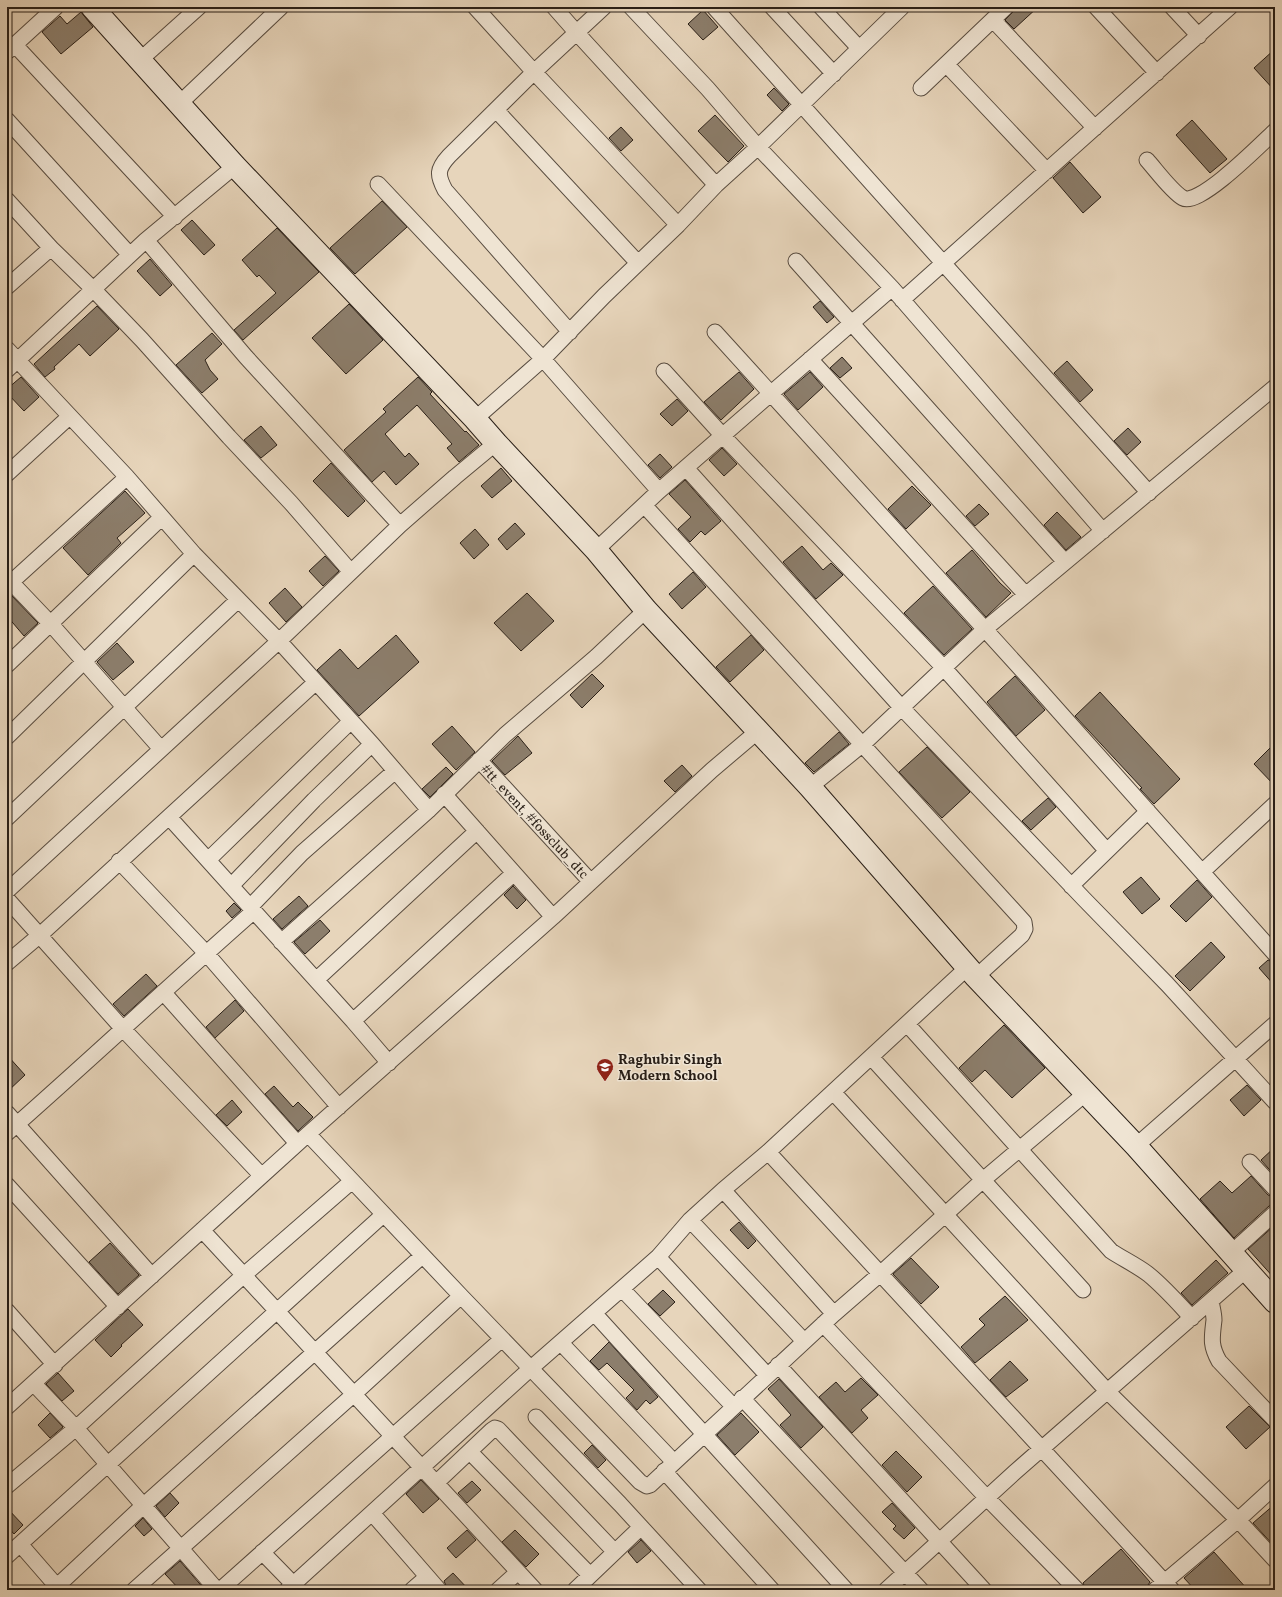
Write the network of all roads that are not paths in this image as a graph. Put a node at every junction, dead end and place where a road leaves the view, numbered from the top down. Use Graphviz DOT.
graph roads {
  1 [pos="56,7"];
  2 [pos="92,7"];
  3 [pos="199,7"];
  4 [pos="475,7"];
  5 [pos="554,7"];
  6 [pos="604,7"];
  7 [pos="631,7"];
  8 [pos="714,7"];
  9 [pos="772,7"];
  10 [pos="821,7"];
  11 [pos="902,7"];
  12 [pos="1006,7"];
  13 [pos="1096,7"];
  14 [pos="1172,7"];
  15 [pos="1230,7"];
  16 [pos="276,9"];
  17 [pos="993,20"];
  18 [pos="576,32"];
  19 [pos="1199,36"];
  20 [pos="11,48"];
  21 [pos="859,48"];
  22 [pos="140,60"];
  23 [pos="946,64"];
  24 [pos="534,72"];
  25 [pos="1157,73"];
  26 [pos="834,74"];
  27 [pos="921,88"];
  28 [pos="179,104"];
  29 [pos="801,104"];
  30 [pos="496,110"];
  31 [pos="7,120"];
  32 [pos="1096,128"];
  33 [pos="1275,131"];
  34 [pos="758,147"];
  35 [pos="1147,160"];
  36 [pos="235,166"];
  37 [pos="1047,171"];
  38 [pos="378,184"];
  39 [pos="716,185"];
  40 [pos="7,200"];
  41 [pos="175,217"];
  42 [pos="678,225"];
  43 [pos="146,240"];
  44 [pos="51,248"];
  45 [pos="130,255"];
  46 [pos="796,261"];
  47 [pos="638,263"];
  48 [pos="944,263"];
  49 [pos="7,287"];
  50 [pos="892,288"];
  51 [pos="93,289"];
  52 [pos="902,300"];
  53 [pos="851,323"];
  54 [pos="570,332"];
  55 [pos="715,332"];
  56 [pos="7,349"];
  57 [pos="543,359"];
  58 [pos="810,359"];
  59 [pos="12,365"];
  60 [pos="664,371"];
  61 [pos="770,394"];
  62 [pos="1272,395"];
  63 [pos="69,417"];
  64 [pos="475,419"];
  65 [pos="723,436"];
  66 [pos="496,444"];
  67 [pos="686,468"];
  68 [pos="7,474"];
  69 [pos="127,477"];
  70 [pos="659,491"];
  71 [pos="1149,493"];
  72 [pos="644,505"];
  73 [pos="161,518"];
  74 [pos="400,525"];
  75 [pos="1103,531"];
  76 [pos="596,550"];
  77 [pos="194,554"];
  78 [pos="1065,562"];
  79 [pos="351,572"];
  80 [pos="9,584"];
  81 [pos="1026,595"];
  82 [pos="238,600"];
  83 [pos="646,610"];
  84 [pos="50,623"];
  85 [pos="985,629"];
  86 [pos="279,641"];
  87 [pos="84,662"];
  88 [pos="7,665"];
  89 [pos="943,667"];
  90 [pos="316,682"];
  91 [pos="901,707"];
  92 [pos="124,708"];
  93 [pos="350,721"];
  94 [pos="758,731"];
  95 [pos="7,737"];
  96 [pos="372,744"];
  97 [pos="863,744"];
  98 [pos="161,749"];
  99 [pos="479,760"];
  100 [pos="395,771"];
  101 [pos="810,787"];
  102 [pos="444,794"];
  103 [pos="1275,804"];
  104 [pos="429,810"];
  105 [pos="1148,811"];
  106 [pos="169,817"];
  107 [pos="7,818"];
  108 [pos="477,831"];
  109 [pos="1107,851"];
  110 [pos="208,860"];
  111 [pos="119,862"];
  112 [pos="1202,872"];
  113 [pos="514,873"];
  114 [pos="591,882"];
  115 [pos="231,886"];
  116 [pos="1071,886"];
  117 [pos="7,891"];
  118 [pos="7,899"];
  119 [pos="252,909"];
  120 [pos="553,917"];
  121 [pos="40,935"];
  122 [pos="281,942"];
  123 [pos="206,953"];
  124 [pos="1275,954"];
  125 [pos="7,963"];
  126 [pos="972,972"];
  127 [pos="316,980"];
  128 [pos="163,992"];
  129 [pos="353,1022"];
  130 [pos="908,1024"];
  131 [pos="1275,1024"];
  132 [pos="123,1029"];
  133 [pos="871,1057"];
  134 [pos="1235,1059"];
  135 [pos="389,1063"];
  136 [pos="833,1092"];
  137 [pos="1086,1093"];
  138 [pos="1275,1102"];
  139 [pos="339,1107"];
  140 [pos="10,1124"];
  141 [pos="302,1138"];
  142 [pos="1136,1146"];
  143 [pos="1020,1148"];
  144 [pos="768,1152"];
  145 [pos="1250,1162"];
  146 [pos="261,1176"];
  147 [pos="983,1180"];
  148 [pos="352,1181"];
  149 [pos="7,1185"];
  150 [pos="1275,1188"];
  151 [pos="723,1190"];
  152 [pos="1275,1213"];
  153 [pos="945,1214"];
  154 [pos="383,1215"];
  155 [pos="690,1220"];
  156 [pos="202,1230"];
  157 [pos="1232,1252"];
  158 [pos="422,1256"];
  159 [pos="658,1257"];
  160 [pos="1247,1269"];
  161 [pos="880,1274"];
  162 [pos="244,1275"];
  163 [pos="152,1276"];
  164 [pos="622,1289"];
  165 [pos="1083,1290"];
  166 [pos="461,1296"];
  167 [pos="1211,1301"];
  168 [pos="1275,1302"];
  169 [pos="118,1307"];
  170 [pos="7,1311"];
  171 [pos="278,1312"];
  172 [pos="594,1313"];
  173 [pos="1192,1318"];
  174 [pos="829,1319"];
  175 [pos="502,1339"];
  176 [pos="804,1342"];
  177 [pos="561,1343"];
  178 [pos="314,1352"];
  179 [pos="54,1365"];
  180 [pos="530,1369"];
  181 [pos="772,1370"];
  182 [pos="34,1384"];
  183 [pos="1108,1392"];
  184 [pos="353,1395"];
  185 [pos="738,1402"];
  186 [pos="7,1407"];
  187 [pos="536,1417"];
  188 [pos="1275,1420"];
  189 [pos="76,1428"];
  190 [pos="703,1434"];
  191 [pos="393,1437"];
  192 [pos="1043,1449"];
  193 [pos="470,1452"];
  194 [pos="108,1465"];
  195 [pos="669,1467"];
  196 [pos="422,1468"];
  197 [pos="436,1484"];
  198 [pos="7,1486"];
  199 [pos="1275,1486"];
  200 [pos="987,1498"];
  201 [pos="144,1505"];
  202 [pos="372,1513"];
  203 [pos="1238,1520"];
  204 [pos="641,1527"];
  205 [pos="940,1541"];
  206 [pos="20,1544"];
  207 [pos="179,1548"];
  208 [pos="262,1552"];
  209 [pos="615,1552"];
  210 [pos="7,1556"];
  211 [pos="1275,1560"];
  212 [pos="518,1572"];
  213 [pos="904,1574"];
  214 [pos="590,1575"];
  215 [pos="427,1576"];
  216 [pos="1163,1587"];
  217 [pos="293,1588"];
  218 [pos="693,1588"];
  219 [pos="57,1589"];
  220 [pos="134,1590"];
  221 [pos="218,1590"];
  222 [pos="412,1590"];
  223 [pos="439,1590"];
  224 [pos="498,1590"];
  225 [pos="535,1590"];
  226 [pos="575,1590"];
  227 [pos="772,1590"];
  228 [pos="846,1590"];
  229 [pos="886,1590"];
  230 [pos="921,1590"];
  231 [pos="984,1590"];
  232 [pos="1076,1590"];
  1 -- 20 [label="street"];
  2 -- 22 [label="street"];
  3 -- 22 [label="street"];
  4 -- 24 [label="street"];
  5 -- 18 [label="street"];
  6 -- 18 [label="street"];
  7 -- 34 [label="street"];
  8 -- 29 [label="street"];
  9 -- 26 [label="street"];
  10 -- 21 [label="street"];
  11 -- 21 [label="street"];
  12 -- 17 [label="street"];
  13 -- 25 [label="street"];
  14 -- 19 [label="street"];
  15 -- 19 [label="street"];
  16 -- 28 [label="street"];
  17 -- 23 [label="street"];
  17 -- 32 [label="street"];
  18 -- 24 [label="street"];
  18 -- 39 [label="street"];
  19 -- 25 [label="street"];
  20 -- 41 [label="street"];
  21 -- 26 [label="street"];
  22 -- 28 [label="street"];
  23 -- 27 [label="street"];
  23 -- 37 [label="street"];
  24 -- 30 [label="street"];
  24 -- 42 [label="street"];
  25 -- 32 [label="street"];
  26 -- 29 [label="street"];
  28 -- 36 [label="street"];
  29 -- 34 [label="street"];
  29 -- 48 [label="street"];
  30 -- 47 [label="street"];
  30 -- 54 [label="street"];
  31 -- 45 [label="street"];
  32 -- 37 [label="street"];
  33 -- 35 [label="street"];
  34 -- 39 [label="street"];
  34 -- 50 [label="street"];
  36 -- 41 [label="street"];
  36 -- 64 [label="street"];
  37 -- 48 [label="street"];
  38 -- 57 [label="street"];
  39 -- 42 [label="street"];
  40 -- 44 [label="street"];
  41 -- 43 [label="street"];
  42 -- 47 [label="street"];
  43 -- 45 [label="street"];
  43 -- 74 [label="street"];
  44 -- 49 [label="street"];
  44 -- 51 [label="street"];
  45 -- 51 [label="street"];
  46 -- 53 [label="street"];
  47 -- 54 [label="street"];
  48 -- 52 [label="street"];
  48 -- 71 [label="street"];
  50 -- 52 [label="street"];
  50 -- 53 [label="street"];
  51 -- 59 [label="street"];
  51 -- 79 [label="street"];
  52 -- 75 [label="street"];
  53 -- 58 [label="street"];
  53 -- 78 [label="street"];
  54 -- 57 [label="street"];
  55 -- 61 [label="street"];
  56 -- 59 [label="street"];
  57 -- 64 [label="street"];
  57 -- 70 [label="street"];
  58 -- 61 [label="street"];
  58 -- 81 [label="street"];
  59 -- 63 [label="street"];
  60 -- 65 [label="street"];
  61 -- 65 [label="street"];
  61 -- 85 [label="street"];
  62 -- 71 [label="street"];
  63 -- 68 [label="street"];
  63 -- 69 [label="street"];
  64 -- 66 [label="street"];
  65 -- 67 [label="street"];
  65 -- 89 [label="street"];
  66 -- 74 [label="street"];
  66 -- 76 [label="street"];
  67 -- 70 [label="street"];
  67 -- 91 [label="street"];
  69 -- 73 [label="street"];
  69 -- 80 [label="street"];
  70 -- 72 [label="street"];
  71 -- 75 [label="street"];
  72 -- 76 [label="street"];
  72 -- 97 [label="street"];
  73 -- 77 [label="street"];
  73 -- 84 [label="street"];
  74 -- 79 [label="street"];
  75 -- 78 [label="street"];
  76 -- 83 [label="street"];
  77 -- 82 [label="street"];
  77 -- 87 [label="street"];
  78 -- 81 [label="street"];
  79 -- 86 [label="street"];
  80 -- 84 [label="street"];
  81 -- 85 [label="street"];
  82 -- 86 [label="street"];
  82 -- 92 [label="street"];
  83 -- 94 [label="street"];
  83 -- 99 [label="street"];
  84 -- 87 [label="street"];
  84 -- 88 [label="street"];
  85 -- 89 [label="street"];
  85 -- 105 [label="street"];
  86 -- 90 [label="street"];
  86 -- 98 [label="street"];
  87 -- 92 [label="street"];
  87 -- 95 [label="street"];
  89 -- 91 [label="street"];
  89 -- 109 [label="street"];
  90 -- 93 [label="street"];
  90 -- 106 [label="street"];
  91 -- 97 [label="street"];
  91 -- 116 [label="street"];
  92 -- 98 [label="street"];
  92 -- 107 [label="street"];
  93 -- 96 [label="street"];
  93 -- 110 [label="street"];
  94 -- 101 [label="street"];
  94 -- 114 [label="street"];
  96 -- 100 [label="street"];
  96 -- 115 [label="street"];
  97 -- 101 [label="street"];
  97 -- 126 [label="street"];
  98 -- 117 [label="street"];
  99 -- 102 [label="street"];
  99 -- 114 [label="street, #tt_event, #fossclub_dtc"];
  100 -- 104 [label="street"];
  100 -- 119 [label="street"];
  101 -- 126 [label="street"];
  102 -- 104 [label="street"];
  102 -- 108 [label="street"];
  103 -- 112 [label="street"];
  104 -- 122 [label="street"];
  105 -- 109 [label="street"];
  105 -- 112 [label="street"];
  106 -- 110 [label="street"];
  106 -- 111 [label="street"];
  108 -- 113 [label="street"];
  108 -- 127 [label="street"];
  109 -- 116 [label="street"];
  110 -- 115 [label="street"];
  111 -- 121 [label="street"];
  111 -- 123 [label="street"];
  112 -- 124 [label="street"];
  113 -- 120 [label="street"];
  113 -- 129 [label="street"];
  114 -- 120 [label="street"];
  115 -- 119 [label="street"];
  116 -- 134 [label="street"];
  118 -- 121 [label="street"];
  119 -- 122 [label="street"];
  119 -- 123 [label="street"];
  120 -- 135 [label="street"];
  121 -- 125 [label="street"];
  121 -- 132 [label="street"];
  122 -- 127 [label="street"];
  123 -- 128 [label="street"];
  123 -- 139 [label="street"];
  126 -- 130 [label="street"];
  126 -- 137 [label="street"];
  127 -- 129 [label="street"];
  128 -- 132 [label="street"];
  128 -- 141 [label="street"];
  129 -- 135 [label="street"];
  130 -- 133 [label="street"];
  130 -- 143 [label="street"];
  131 -- 134 [label="street"];
  132 -- 140 [label="street"];
  132 -- 146 [label="street"];
  133 -- 136 [label="street"];
  133 -- 147 [label="street"];
  134 -- 138 [label="street"];
  134 -- 142 [label="street"];
  135 -- 139 [label="street"];
  136 -- 144 [label="street"];
  136 -- 153 [label="street"];
  137 -- 142 [label="street"];
  137 -- 143 [label="street"];
  139 -- 141 [label="street"];
  140 -- 163 [label="street"];
  141 -- 146 [label="street"];
  141 -- 148 [label="street"];
  142 -- 157 [label="street"];
  143 -- 147 [label="street"];
  143 -- 173 [label="street"];
  144 -- 151 [label="street"];
  144 -- 161 [label="street"];
  145 -- 150 [label="street"];
  146 -- 156 [label="street"];
  147 -- 153 [label="street"];
  147 -- 165 [label="street"];
  148 -- 154 [label="street"];
  148 -- 162 [label="street"];
  149 -- 169 [label="street"];
  151 -- 155 [label="street"];
  151 -- 174 [label="street"];
  152 -- 157 [label="street"];
  153 -- 161 [label="street"];
  153 -- 183 [label="street"];
  154 -- 158 [label="street"];
  154 -- 171 [label="street"];
  155 -- 159 [label="street"];
  155 -- 176 [label="street"];
  156 -- 162 [label="street"];
  156 -- 163 [label="street"];
  157 -- 160 [label="street"];
  158 -- 166 [label="street"];
  158 -- 178 [label="street"];
  159 -- 164 [label="street"];
  159 -- 181 [label="street"];
  160 -- 167 [label="street"];
  160 -- 168 [label="street"];
  161 -- 174 [label="street"];
  161 -- 192 [label="street"];
  162 -- 171 [label="street"];
  162 -- 189 [label="street"];
  163 -- 169 [label="street"];
  164 -- 172 [label="street"];
  164 -- 185 [label="street"];
  166 -- 175 [label="street"];
  166 -- 184 [label="street"];
  167 -- 173 [label="street"];
  167 -- 188 [label="street"];
  169 -- 179 [label="street"];
  170 -- 179 [label="street"];
  171 -- 178 [label="street"];
  171 -- 194 [label="street"];
  172 -- 177 [label="street"];
  172 -- 190 [label="street"];
  173 -- 183 [label="street"];
  174 -- 176 [label="street"];
  174 -- 200 [label="street"];
  175 -- 180 [label="street"];
  175 -- 191 [label="street"];
  176 -- 181 [label="street"];
  177 -- 180 [label="street"];
  177 -- 195 [label="street"];
  178 -- 184 [label="street"];
  178 -- 201 [label="street"];
  179 -- 182 [label="street"];
  180 -- 195 [label="street"];
  180 -- 196 [label="street"];
  181 -- 185 [label="street"];
  181 -- 205 [label="street"];
  182 -- 186 [label="street"];
  182 -- 189 [label="street"];
  183 -- 192 [label="street"];
  183 -- 203 [label="street"];
  184 -- 191 [label="street"];
  184 -- 207 [label="street"];
  185 -- 190 [label="street"];
  185 -- 213 [label="street"];
  187 -- 204 [label="street"];
  189 -- 194 [label="street"];
  189 -- 198 [label="street"];
  190 -- 195 [label="street"];
  190 -- 228 [label="street"];
  191 -- 196 [label="street"];
  191 -- 208 [label="street"];
  192 -- 200 [label="street"];
  192 -- 216 [label="street"];
  193 -- 197 [label="street"];
  193 -- 209 [label="street"];
  193 -- 214 [label="street"];
  194 -- 201 [label="street"];
  194 -- 206 [label="street"];
  195 -- 227 [label="street"];
  196 -- 197 [label="street"];
  196 -- 202 [label="street"];
  197 -- 212 [label="street"];
  199 -- 203 [label="street"];
  200 -- 205 [label="street"];
  200 -- 232 [label="street"];
  201 -- 207 [label="street"];
  201 -- 219 [label="street"];
  202 -- 215 [label="street"];
  202 -- 217 [label="street"];
  203 -- 211 [label="street"];
  203 -- 216 [label="street"];
  204 -- 209 [label="street"];
  204 -- 218 [label="street"];
  205 -- 213 [label="street"];
  205 -- 231 [label="street"];
  206 -- 210 [label="street"];
  206 -- 219 [label="street"];
  207 -- 220 [label="street"];
  207 -- 221 [label="street"];
  208 -- 217 [label="street"];
  208 -- 221 [label="street"];
  209 -- 214 [label="street"];
  212 -- 224 [label="street"];
  212 -- 225 [label="street"];
  213 -- 229 [label="street"];
  213 -- 230 [label="street"];
  214 -- 226 [label="street"];
  215 -- 222 [label="street"];
  215 -- 223 [label="street"];
}
